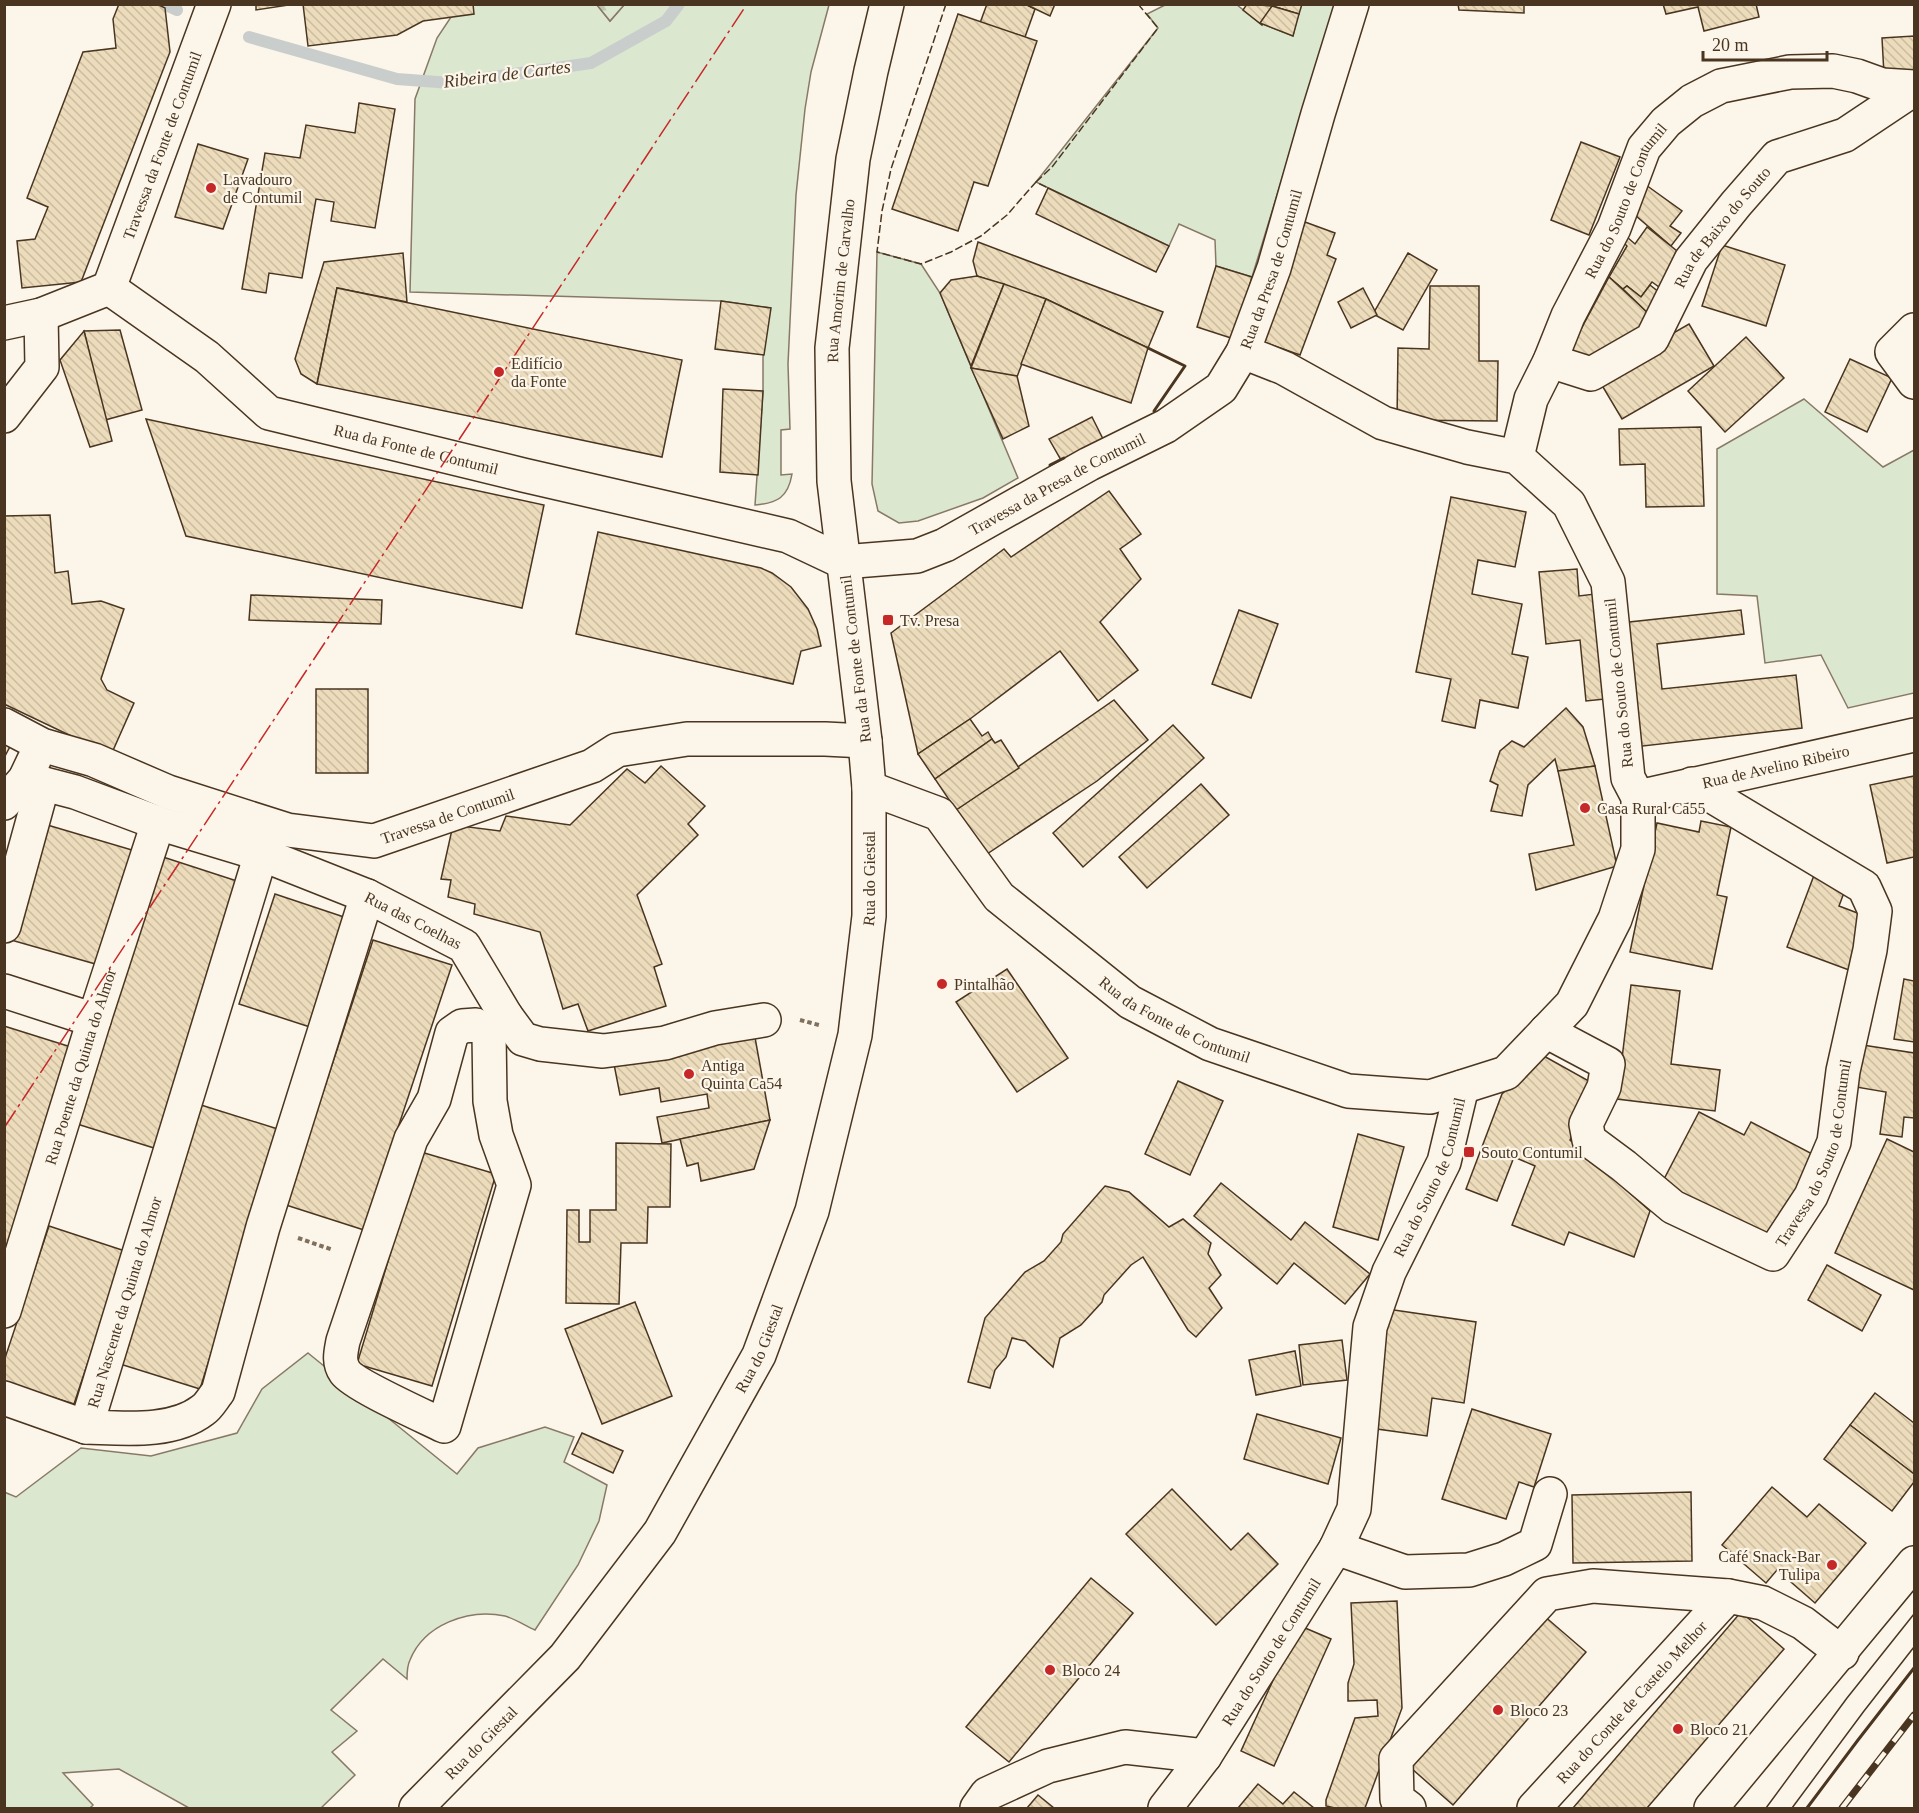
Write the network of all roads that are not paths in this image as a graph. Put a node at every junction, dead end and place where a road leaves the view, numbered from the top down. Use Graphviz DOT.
graph roads {
  1 [pos="214,4"];
  2 [pos="887,4"];
  3 [pos="1352,4"];
  4 [pos="1914,88"];
  5 [pos="109,288"];
  6 [pos="41,315"];
  7 [pos="4,323"];
  8 [pos="1914,330"];
  9 [pos="1243,352"];
  10 [pos="1550,361"];
  11 [pos="1914,382"];
  12 [pos="4,416"];
  13 [pos="1517,457"];
  14 [pos="843,562"];
  15 [pos="4,724"];
  16 [pos="1914,735"];
  17 [pos="866,741"];
  18 [pos="42,745"];
  19 [pos="1692,784"];
  20 [pos="868,788"];
  21 [pos="24,789"];
  22 [pos="1638,796"];
  23 [pos="158,823"];
  24 [pos="261,854"];
  25 [pos="366,896"];
  26 [pos="4,926"];
  27 [pos="4,991"];
  28 [pos="94,1020"];
  29 [pos="764,1020"];
  30 [pos="497,1025"];
  31 [pos="1546,1031"];
  32 [pos="1462,1087"];
  33 [pos="4,1311"];
  34 [pos="4,1398"];
  35 [pos="86,1427"];
  36 [pos="1550,1494"];
  37 [pos="1336,1548"];
  38 [pos="1914,1563"];
  39 [pos="1728,1596"];
  40 [pos="1842,1653"];
  41 [pos="1205,1755"];
  42 [pos="416,1809"];
  43 [pos="977,1809"];
  44 [pos="1165,1809"];
  45 [pos="1409,1809"];
  46 [pos="1534,1809"];
  47 [pos="1711,1809"];
  1 -- 5 [label="street, Travessa da Fonte de Contumil"];
  2 -- 14 [label="street, Rua Amorim de Carvalho"];
  3 -- 9 [label="street, Rua da Presa de Contumil"];
  4 -- 10 [label="street, Rua de Baixo do Souto"];
  4 -- 10 [label="street, Rua do Souto de Contumil"];
  5 -- 6 [label="street"];
  5 -- 14 [label="street, Rua da Fonte de Contumil"];
  6 -- 7 [label="street"];
  6 -- 12 [label="street"];
  8 -- 11 [label="street"];
  9 -- 13 [label="street, Rua da Presa de Contumil"];
  9 -- 14 [label="street, Travessa da Presa de Contumil"];
  10 -- 13 [label="street, Rua do Souto de Contumil"];
  13 -- 22 [label="street, Rua do Souto de Contumil"];
  14 -- 17 [label="street, Rua da Fonte de Contumil"];
  15 -- 18 [label="street, Travessa de Contumil"];
  16 -- 19 [label="street, Rua de Avelino Ribeiro"];
  17 -- 18 [label="street, Travessa de Contumil"];
  17 -- 20 [label="street, Rua da Fonte de Contumil"];
  18 -- 21 [label="street"];
  19 -- 22 [label="street, Rua de Avelino Ribeiro"];
  19 -- 31 [label="street, Travessa do Souto de Contumil"];
  20 -- 32 [label="street, Rua da Fonte de Contumil"];
  20 -- 42 [label="street, Rua do Giestal"];
  21 -- 23 [label="street, Rua das Coelhas"];
  21 -- 26 [label="street"];
  22 -- 31 [label="street, Rua do Souto de Contumil"];
  23 -- 24 [label="street, Rua das Coelhas"];
  23 -- 28 [label="street, Rua Poente da Quinta do Almor"];
  24 -- 25 [label="street, Rua das Coelhas"];
  24 -- 35 [label="street, Rua Nascente da Quinta do Almor"];
  25 -- 30 [label="street, Rua das Coelhas"];
  25 -- 35 [label="street, Rua Nascente da Quinta do Almor"];
  27 -- 28 [label="street"];
  28 -- 33 [label="street, Rua Poente da Quinta do Almor"];
  29 -- 30 [label="street, Rua das Coelhas"];
  30 -- 30 [label="street"];
  31 -- 32 [label="street, Rua do Souto de Contumil"];
  32 -- 37 [label="street, Rua do Souto de Contumil"];
  34 -- 35 [label="street"];
  36 -- 37 [label="street"];
  37 -- 41 [label="street, Rua do Souto de Contumil"];
  38 -- 40 [label="street"];
  39 -- 40 [label="street, Rua do Conde de Castelo Melhor"];
  39 -- 45 [label="street, Rua do Conde de Castelo Melhor"];
  39 -- 46 [label="street, Rua do Conde de Castelo Melhor"];
  40 -- 47 [label="street"];
  41 -- 43 [label="street"];
  41 -- 44 [label="street, Rua do Souto de Contumil"];
}
